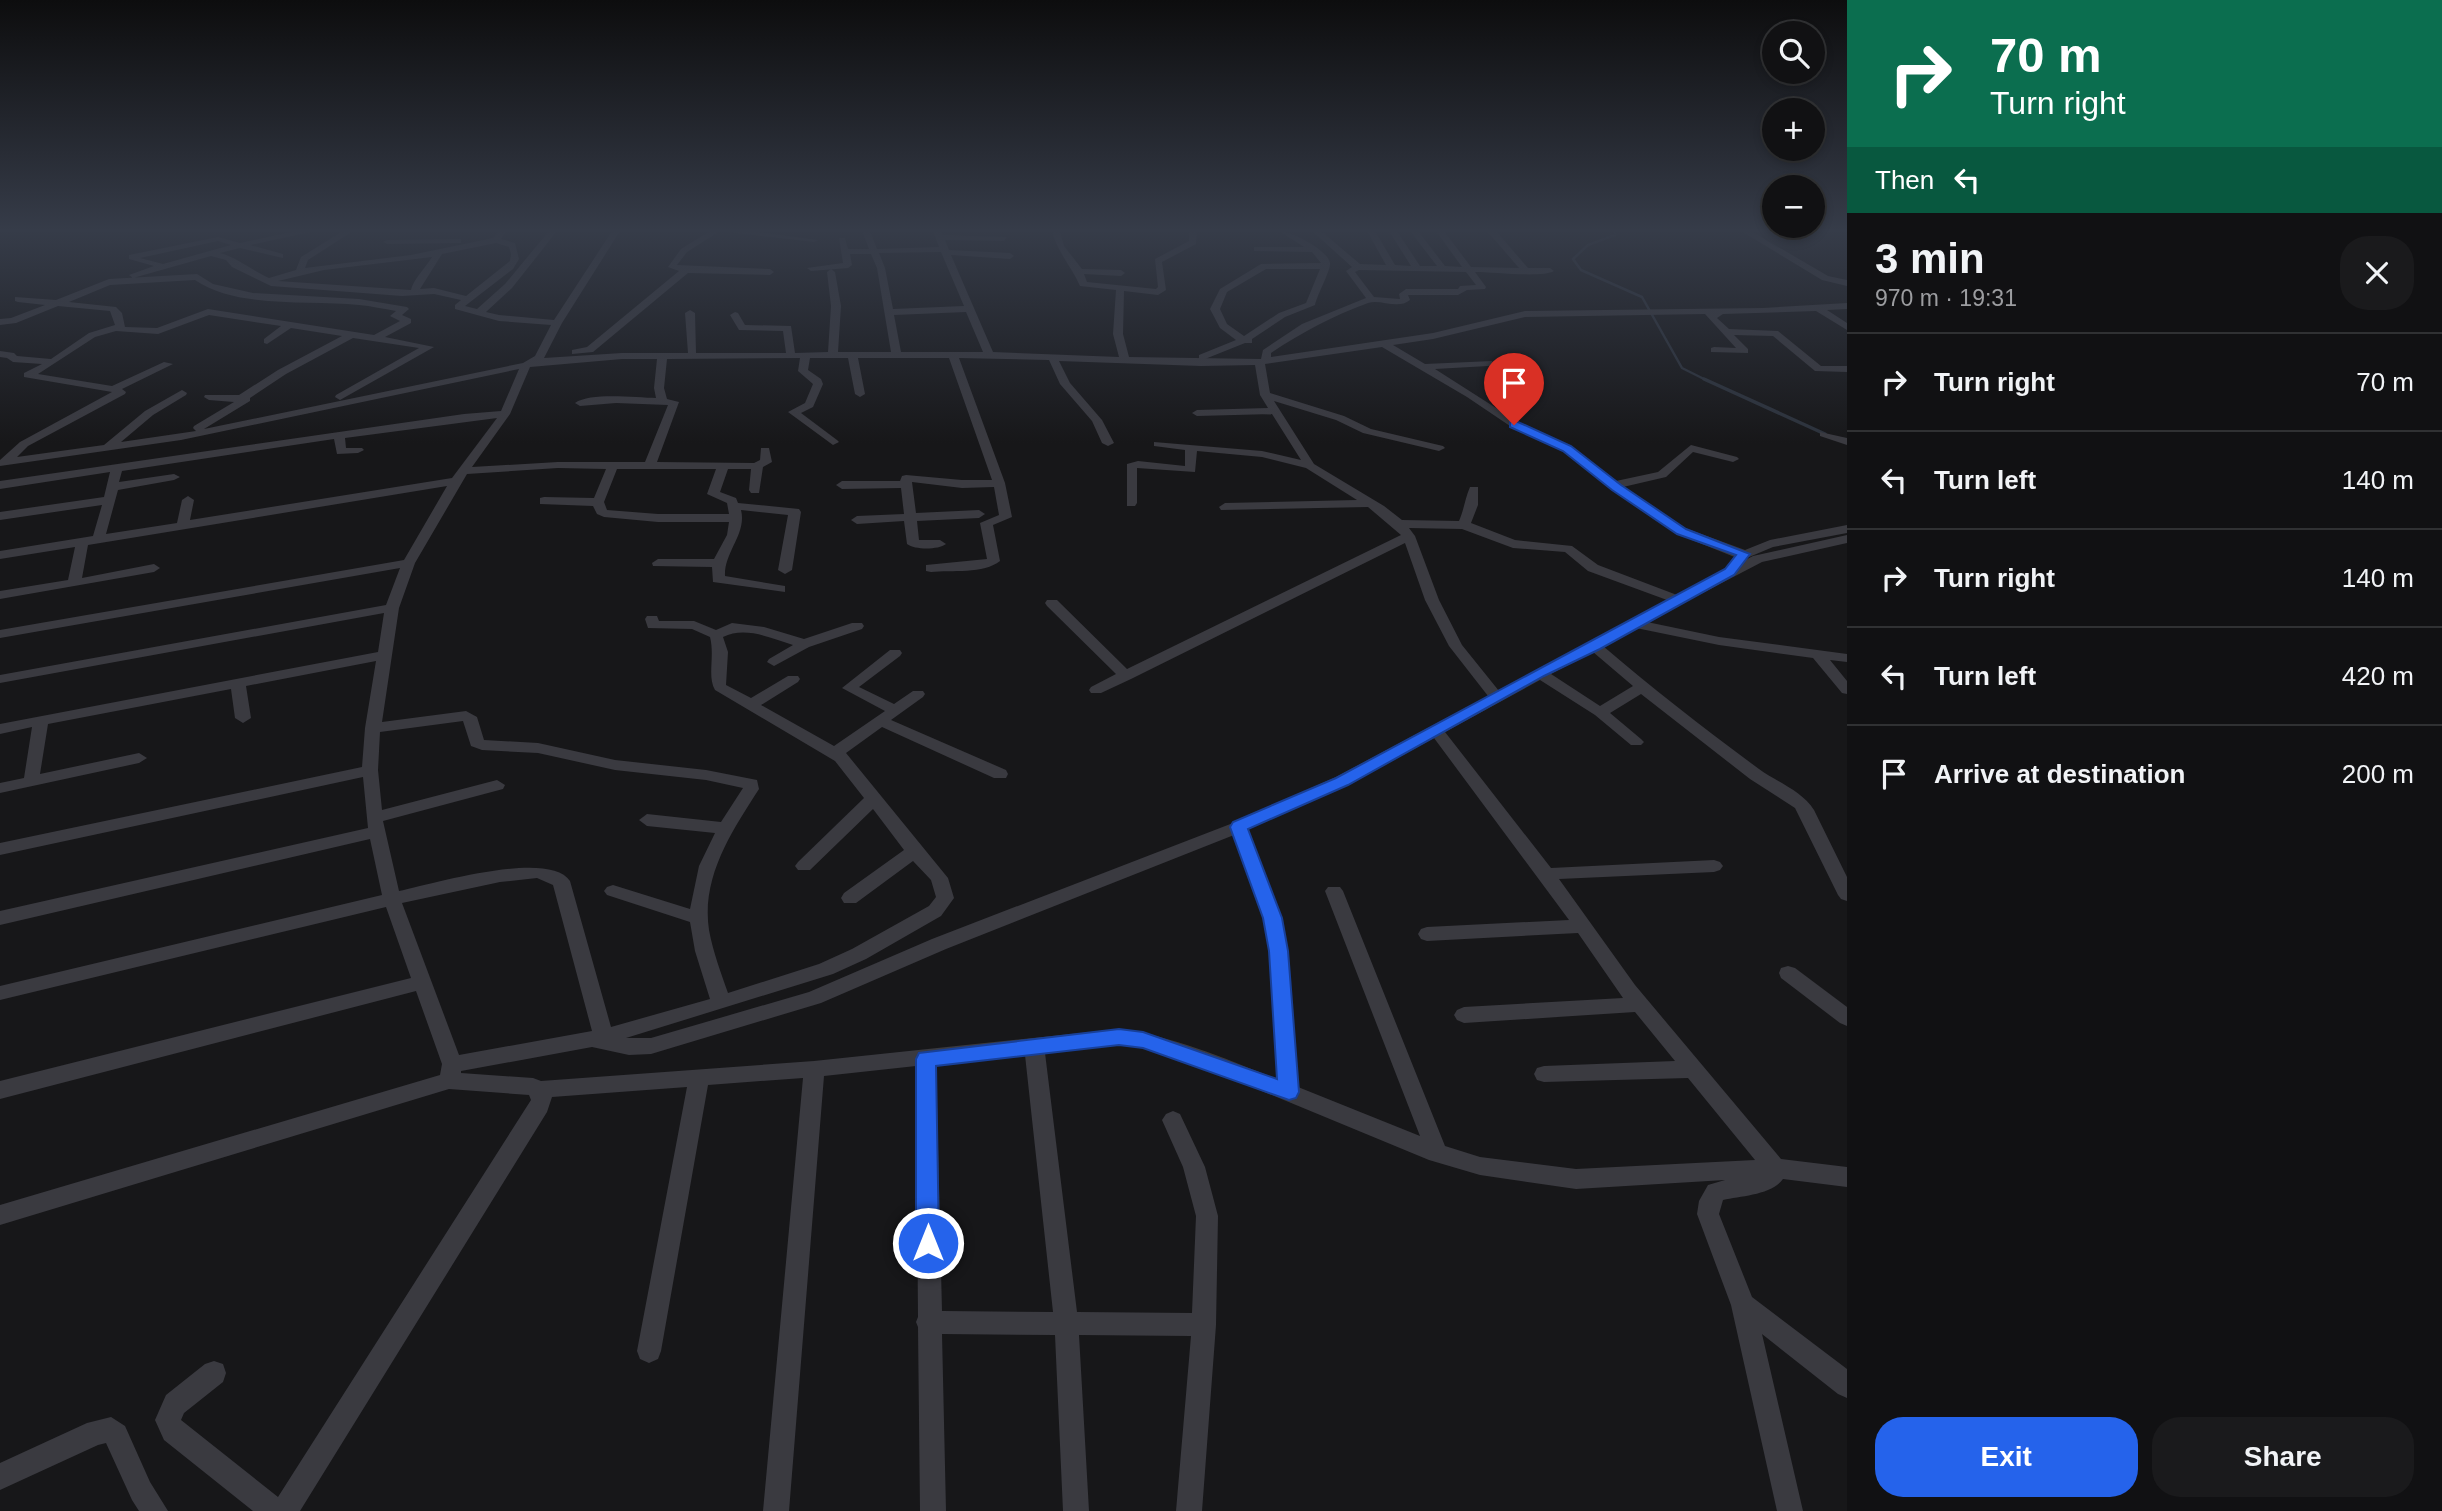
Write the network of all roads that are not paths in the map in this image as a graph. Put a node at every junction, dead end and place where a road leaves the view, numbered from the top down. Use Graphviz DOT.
graph roads {
  1 [pos="37,302"];
  2 [pos="62,302"];
  3 [pos="265,302"];
  4 [pos="349,302"];
  5 [pos="464,302"];
  6 [pos="492,302"];
  7 [pos="571,302"];
  8 [pos="648,302"];
  9 [pos="835,302"];
  10 [pos="887,302"];
  11 [pos="966,302"];
  12 [pos="1119,302"];
  13 [pos="1218,302"];
  14 [pos="1311,302"];
  15 [pos="1365,302"];
  16 [pos="56,304"];
  17 [pos="1846,307"];
  18 [pos="1818,308"];
  19 [pos="969,309"];
  20 [pos="1787,310"];
  21 [pos="479,312"];
  22 [pos="889,312"];
  23 [pos="215,313"];
  24 [pos="690,313"];
  25 [pos="735,315"];
  26 [pos="0,322"];
  27 [pos="557,323"];
  28 [pos="289,325"];
  29 [pos="119,327"];
  30 [pos="1847,327"];
  31 [pos="1726,332"];
  32 [pos="351,335"];
  33 [pos="375,339"];
  34 [pos="1244,340"];
  35 [pos="267,341"];
  36 [pos="1384,344"];
  37 [pos="1275,346"];
  38 [pos="590,350"];
  39 [pos="1714,350"];
  40 [pos="692,351"];
  41 [pos="790,352"];
  42 [pos="0,354"];
  43 [pos="833,354"];
  44 [pos="989,355"];
  45 [pos="662,356"];
  46 [pos="804,356"];
  47 [pos="853,356"];
  48 [pos="897,356"];
  49 [pos="953,356"];
  50 [pos="1052,357"];
  51 [pos="1124,358"];
  52 [pos="533,361"];
  53 [pos="1174,361"];
  54 [pos="1263,361"];
  55 [pos="52,362"];
  56 [pos="1488,363"];
  57 [pos="167,364"];
  58 [pos="1425,367"];
  59 [pos="1847,369"];
  60 [pos="113,389"];
  61 [pos="182,393"];
  62 [pos="860,394"];
  63 [pos="1265,395"];
  64 [pos="209,397"];
  65 [pos="241,399"];
  66 [pos="662,400"];
  67 [pos="580,403"];
  68 [pos="322,407"];
  69 [pos="1275,411"];
  70 [pos="1197,413"];
  71 [pos="505,414"];
  72 [pos="1824,434"];
  73 [pos="339,436"];
  74 [pos="181,437"];
  75 [pos="833,442"];
  76 [pos="1847,442"];
  77 [pos="1108,443"];
  78 [pos="1158,444"];
  79 [pos="1191,447"];
  80 [pos="1439,448"];
  81 [pos="105,449"];
  82 [pos="358,450"];
  83 [pos="765,450"];
  84 [pos="1733,458"];
  85 [pos="3,463"];
  86 [pos="613,465"];
  87 [pos="650,466"];
  88 [pos="757,466"];
  89 [pos="1310,466"];
  90 [pos="723,467"];
  91 [pos="117,469"];
  92 [pos="460,476"];
  93 [pos="174,477"];
  94 [pos="999,483"];
  95 [pos="905,484"];
  96 [pos="0,485"];
  97 [pos="842,485"];
  98 [pos="1614,485"];
  99 [pos="112,487"];
  100 [pos="755,490"];
  101 [pos="1474,490"];
  102 [pos="108,500"];
  103 [pos="188,500"];
  104 [pos="544,501"];
  105 [pos="598,502"];
  106 [pos="1131,503"];
  107 [pos="1369,503"];
  108 [pos="1225,507"];
  109 [pos="735,512"];
  110 [pos="979,514"];
  111 [pos="0,516"];
  112 [pos="910,517"];
  113 [pos="857,520"];
  114 [pos="183,524"];
  115 [pos="1399,524"];
  116 [pos="1464,525"];
  117 [pos="1847,529"];
  118 [pos="1409,536"];
  119 [pos="99,538"];
  120 [pos="1847,539"];
  121 [pos="82,541"];
  122 [pos="940,544"];
  123 [pos="1744,554"];
  124 [pos="0,555"];
  125 [pos="409,563"];
  126 [pos="658,563"];
  127 [pos="716,563"];
  128 [pos="154,568"];
  129 [pos="931,568"];
  130 [pos="785,570"];
  131 [pos="1730,572"];
  132 [pos="74,583"];
  133 [pos="780,589"];
  134 [pos="0,595"];
  135 [pos="1678,600"];
  136 [pos="1052,603"];
  137 [pos="392,608"];
  138 [pos="652,618"];
  139 [pos="1634,624"];
  140 [pos="857,626"];
  141 [pos="0,634"];
  142 [pos="716,635"];
  143 [pos="804,644"];
  144 [pos="1595,646"];
  145 [pos="895,653"];
  146 [pos="384,654"];
  147 [pos="1818,655"];
  148 [pos="1847,658"];
  149 [pos="774,662"];
  150 [pos="1831,671"];
  151 [pos="1539,673"];
  152 [pos="1847,674"];
  153 [pos="1126,676"];
  154 [pos="0,679"];
  155 [pos="793,679"];
  156 [pos="238,683"];
  157 [pos="1642,687"];
  158 [pos="1096,690"];
  159 [pos="1847,690"];
  160 [pos="918,694"];
  161 [pos="1496,697"];
  162 [pos="752,704"];
  163 [pos="895,710"];
  164 [pos="1600,712"];
  165 [pos="243,718"];
  166 [pos="881,721"];
  167 [pos="41,722"];
  168 [pos="373,728"];
  169 [pos="0,729"];
  170 [pos="1435,729"];
  171 [pos="1636,742"];
  172 [pos="835,753"];
  173 [pos="139,758"];
  174 [pos="370,770"];
  175 [pos="1000,774"];
  176 [pos="31,782"];
  177 [pos="497,785"];
  178 [pos="0,788"];
  179 [pos="873,799"];
  180 [pos="647,821"];
  181 [pos="375,825"];
  182 [pos="1239,827"];
  183 [pos="725,828"];
  184 [pos="0,849"];
  185 [pos="914,851"];
  186 [pos="804,866"];
  187 [pos="1714,866"];
  188 [pos="1546,873"];
  189 [pos="614,891"];
  190 [pos="1334,891"];
  191 [pos="1847,895"];
  192 [pos="850,898"];
  193 [pos="392,899"];
  194 [pos="0,918"];
  195 [pos="699,918"];
  196 [pos="1583,926"];
  197 [pos="1427,934"];
  198 [pos="1788,974"];
  199 [pos="423,982"];
  200 [pos="0,993"];
  201 [pos="721,1003"];
  202 [pos="1640,1004"];
  203 [pos="1464,1015"];
  204 [pos="1847,1018"];
  205 [pos="600,1038"];
  206 [pos="1034,1046"];
  207 [pos="926,1059"];
  208 [pos="814,1069"];
  209 [pos="1695,1069"];
  210 [pos="450,1072"];
  211 [pos="1544,1074"];
  212 [pos="699,1079"];
  213 [pos="0,1090"];
  214 [pos="538,1090"];
  215 [pos="1289,1092"];
  216 [pos="1173,1120"];
  217 [pos="1437,1153"];
  218 [pos="1775,1168"];
  219 [pos="1847,1177"];
  220 [pos="0,1215"];
  221 [pos="1743,1305"];
  222 [pos="928,1322"];
  223 [pos="1066,1322"];
  224 [pos="1204,1325"];
  225 [pos="649,1351"];
  226 [pos="214,1373"];
  227 [pos="1847,1385"];
  228 [pos="0,1477"];
  229 [pos="155,1511"];
  230 [pos="275,1511"];
  231 [pos="285,1511"];
  232 [pos="776,1511"];
  233 [pos="933,1511"];
  234 [pos="1076,1511"];
  235 [pos="1189,1511"];
  236 [pos="1790,1511"];
  1 -- 16 [label="street"];
  2 -- 16 [label="street"];
  3 -- 23 [label="street"];
  4 -- 33 [label="street"];
  5 -- 21 [label="street"];
  6 -- 21 [label="street"];
  7 -- 27 [label="street"];
  8 -- 38 [label="street"];
  9 -- 43 [label="street"];
  10 -- 22 [label="street"];
  11 -- 19 [label="street"];
  12 -- 51 [label="street"];
  13 -- 34 [label="street"];
  14 -- 34 [label="street"];
  15 -- 37 [label="street"];
  16 -- 26 [label="street"];
  16 -- 29 [label="street"];
  17 -- 18 [label="street"];
  18 -- 20 [label="street"];
  18 -- 30 [label="street"];
  19 -- 22 [label="street"];
  19 -- 44 [label="street"];
  20 -- 31 [label="street"];
  20 -- 36 [label="street"];
  21 -- 27 [label="street"];
  22 -- 48 [label="street"];
  23 -- 28 [label="street"];
  23 -- 29 [label="street"];
  24 -- 40 [label="street"];
  25 -- 41 [label="street"];
  27 -- 52 [label="street"];
  28 -- 32 [label="street"];
  28 -- 35 [label="street"];
  29 -- 55 [label="street"];
  31 -- 39 [label="street"];
  31 -- 59 [label="street"];
  32 -- 33 [label="street"];
  32 -- 65 [label="street"];
  33 -- 68 [label="street"];
  34 -- 37 [label="street"];
  34 -- 53 [label="street"];
  36 -- 54 [label="street"];
  36 -- 58 [label="street"];
  37 -- 54 [label="street"];
  38 -- 40 [label="street"];
  38 -- 52 [label="street"];
  40 -- 41 [label="street"];
  41 -- 43 [label="street"];
  42 -- 55 [label="street"];
  43 -- 46 [label="street"];
  43 -- 47 [label="street"];
  44 -- 49 [label="street"];
  44 -- 50 [label="street"];
  45 -- 46 [label="street"];
  45 -- 52 [label="street"];
  45 -- 66 [label="street"];
  46 -- 75 [label="street"];
  47 -- 48 [label="street"];
  47 -- 62 [label="street"];
  48 -- 49 [label="street"];
  49 -- 94 [label="street"];
  50 -- 51 [label="street"];
  50 -- 77 [label="street"];
  51 -- 53 [label="street"];
  52 -- 68 [label="street"];
  52 -- 71 [label="street"];
  53 -- 54 [label="street"];
  54 -- 63 [label="street"];
  55 -- 60 [label="street"];
  56 -- 58 [label="street"];
  57 -- 60 [label="street"];
  58 -- 98 [label="street"];
  60 -- 85 [label="street"];
  61 -- 81 [label="street"];
  63 -- 69 [label="street"];
  63 -- 80 [label="street"];
  64 -- 65 [label="street"];
  65 -- 74 [label="street"];
  66 -- 67 [label="street"];
  66 -- 87 [label="street"];
  68 -- 74 [label="street"];
  69 -- 70 [label="street"];
  69 -- 89 [label="street"];
  71 -- 73 [label="street"];
  71 -- 92 [label="street"];
  72 -- 76 [label="street"];
  73 -- 82 [label="street"];
  73 -- 91 [label="street"];
  74 -- 81 [label="street"];
  78 -- 79 [label="street"];
  79 -- 89 [label="street"];
  79 -- 106 [label="street"];
  81 -- 85 [label="street"];
  83 -- 88 [label="street"];
  84 -- 98 [label="street"];
  86 -- 87 [label="street"];
  86 -- 92 [label="street"];
  86 -- 105 [label="street"];
  87 -- 90 [label="street"];
  88 -- 90 [label="street"];
  88 -- 100 [label="street"];
  89 -- 107 [label="street"];
  90 -- 109 [label="street"];
  91 -- 96 [label="street"];
  91 -- 99 [label="street"];
  92 -- 114 [label="street"];
  92 -- 125 [label="street"];
  93 -- 99 [label="street"];
  94 -- 95 [label="street"];
  94 -- 129 [label="street"];
  95 -- 97 [label="street"];
  95 -- 112 [label="street"];
  98 -- 123 [label="street"];
  99 -- 102 [label="street"];
  101 -- 116 [label="street"];
  102 -- 111 [label="street"];
  102 -- 119 [label="street"];
  103 -- 114 [label="street"];
  104 -- 105 [label="street"];
  105 -- 109 [label="street"];
  107 -- 108 [label="street"];
  107 -- 115 [label="street"];
  109 -- 127 [label="street"];
  109 -- 130 [label="street"];
  110 -- 112 [label="street"];
  112 -- 113 [label="street"];
  112 -- 122 [label="street"];
  114 -- 119 [label="street"];
  115 -- 116 [label="street"];
  115 -- 118 [label="street"];
  116 -- 135 [label="street"];
  117 -- 123 [label="street"];
  118 -- 153 [label="street"];
  118 -- 161 [label="street"];
  119 -- 121 [label="street"];
  120 -- 131 [label="street"];
  121 -- 124 [label="street"];
  121 -- 132 [label="street"];
  123 -- 131 [label="street"];
  125 -- 137 [label="street"];
  125 -- 141 [label="street"];
  126 -- 127 [label="street"];
  127 -- 133 [label="street"];
  128 -- 132 [label="street"];
  131 -- 135 [label="street"];
  132 -- 134 [label="street"];
  135 -- 139 [label="street"];
  136 -- 153 [label="street"];
  137 -- 146 [label="street"];
  137 -- 154 [label="street"];
  138 -- 142 [label="street"];
  139 -- 144 [label="street"];
  139 -- 147 [label="street"];
  140 -- 143 [label="street"];
  142 -- 143 [label="street"];
  142 -- 162 [label="street"];
  143 -- 149 [label="street"];
  144 -- 151 [label="street"];
  144 -- 157 [label="street"];
  145 -- 163 [label="street"];
  146 -- 156 [label="street"];
  146 -- 168 [label="street"];
  147 -- 148 [label="street"];
  147 -- 150 [label="street"];
  150 -- 152 [label="street"];
  150 -- 159 [label="street"];
  151 -- 161 [label="street"];
  151 -- 164 [label="street"];
  153 -- 158 [label="street"];
  155 -- 162 [label="street"];
  156 -- 165 [label="street"];
  156 -- 167 [label="street"];
  157 -- 164 [label="street"];
  157 -- 191 [label="street"];
  160 -- 163 [label="street"];
  161 -- 170 [label="street"];
  162 -- 172 [label="street"];
  163 -- 166 [label="street"];
  164 -- 171 [label="street"];
  166 -- 172 [label="street"];
  166 -- 175 [label="street"];
  167 -- 169 [label="street"];
  167 -- 176 [label="street"];
  168 -- 174 [label="street"];
  168 -- 183 [label="street"];
  170 -- 182 [label="street"];
  170 -- 188 [label="street"];
  172 -- 179 [label="street"];
  173 -- 176 [label="street"];
  174 -- 181 [label="street"];
  174 -- 184 [label="street"];
  176 -- 178 [label="street"];
  177 -- 181 [label="street"];
  179 -- 185 [label="street"];
  179 -- 186 [label="street"];
  180 -- 183 [label="street"];
  181 -- 193 [label="street"];
  181 -- 194 [label="street"];
  182 -- 205 [label="street"];
  182 -- 215 [label="street"];
  183 -- 195 [label="street"];
  185 -- 192 [label="street"];
  185 -- 201 [label="street"];
  187 -- 188 [label="street"];
  188 -- 196 [label="street"];
  189 -- 195 [label="street"];
  190 -- 217 [label="street"];
  193 -- 199 [label="street"];
  193 -- 200 [label="street"];
  193 -- 205 [label="street"];
  195 -- 201 [label="street"];
  196 -- 197 [label="street"];
  196 -- 202 [label="street"];
  198 -- 204 [label="street"];
  199 -- 210 [label="street"];
  199 -- 213 [label="street"];
  201 -- 205 [label="street"];
  202 -- 203 [label="street"];
  202 -- 209 [label="street"];
  205 -- 210 [label="street"];
  206 -- 207 [label="street"];
  206 -- 215 [label="street"];
  206 -- 223 [label="street"];
  207 -- 208 [label="street"];
  207 -- 222 [label="street"];
  208 -- 212 [label="street"];
  208 -- 232 [label="street"];
  209 -- 211 [label="street"];
  209 -- 218 [label="street"];
  210 -- 214 [label="street"];
  210 -- 220 [label="street"];
  212 -- 214 [label="street"];
  212 -- 225 [label="street"];
  214 -- 231 [label="street"];
  215 -- 217 [label="street"];
  216 -- 224 [label="street"];
  217 -- 218 [label="street"];
  218 -- 219 [label="street"];
  218 -- 221 [label="street"];
  221 -- 227 [label="street"];
  221 -- 236 [label="street"];
  222 -- 223 [label="street"];
  222 -- 233 [label="street"];
  223 -- 224 [label="street"];
  223 -- 234 [label="street"];
  224 -- 235 [label="street"];
  226 -- 230 [label="street"];
  228 -- 229 [label="street"];
}
